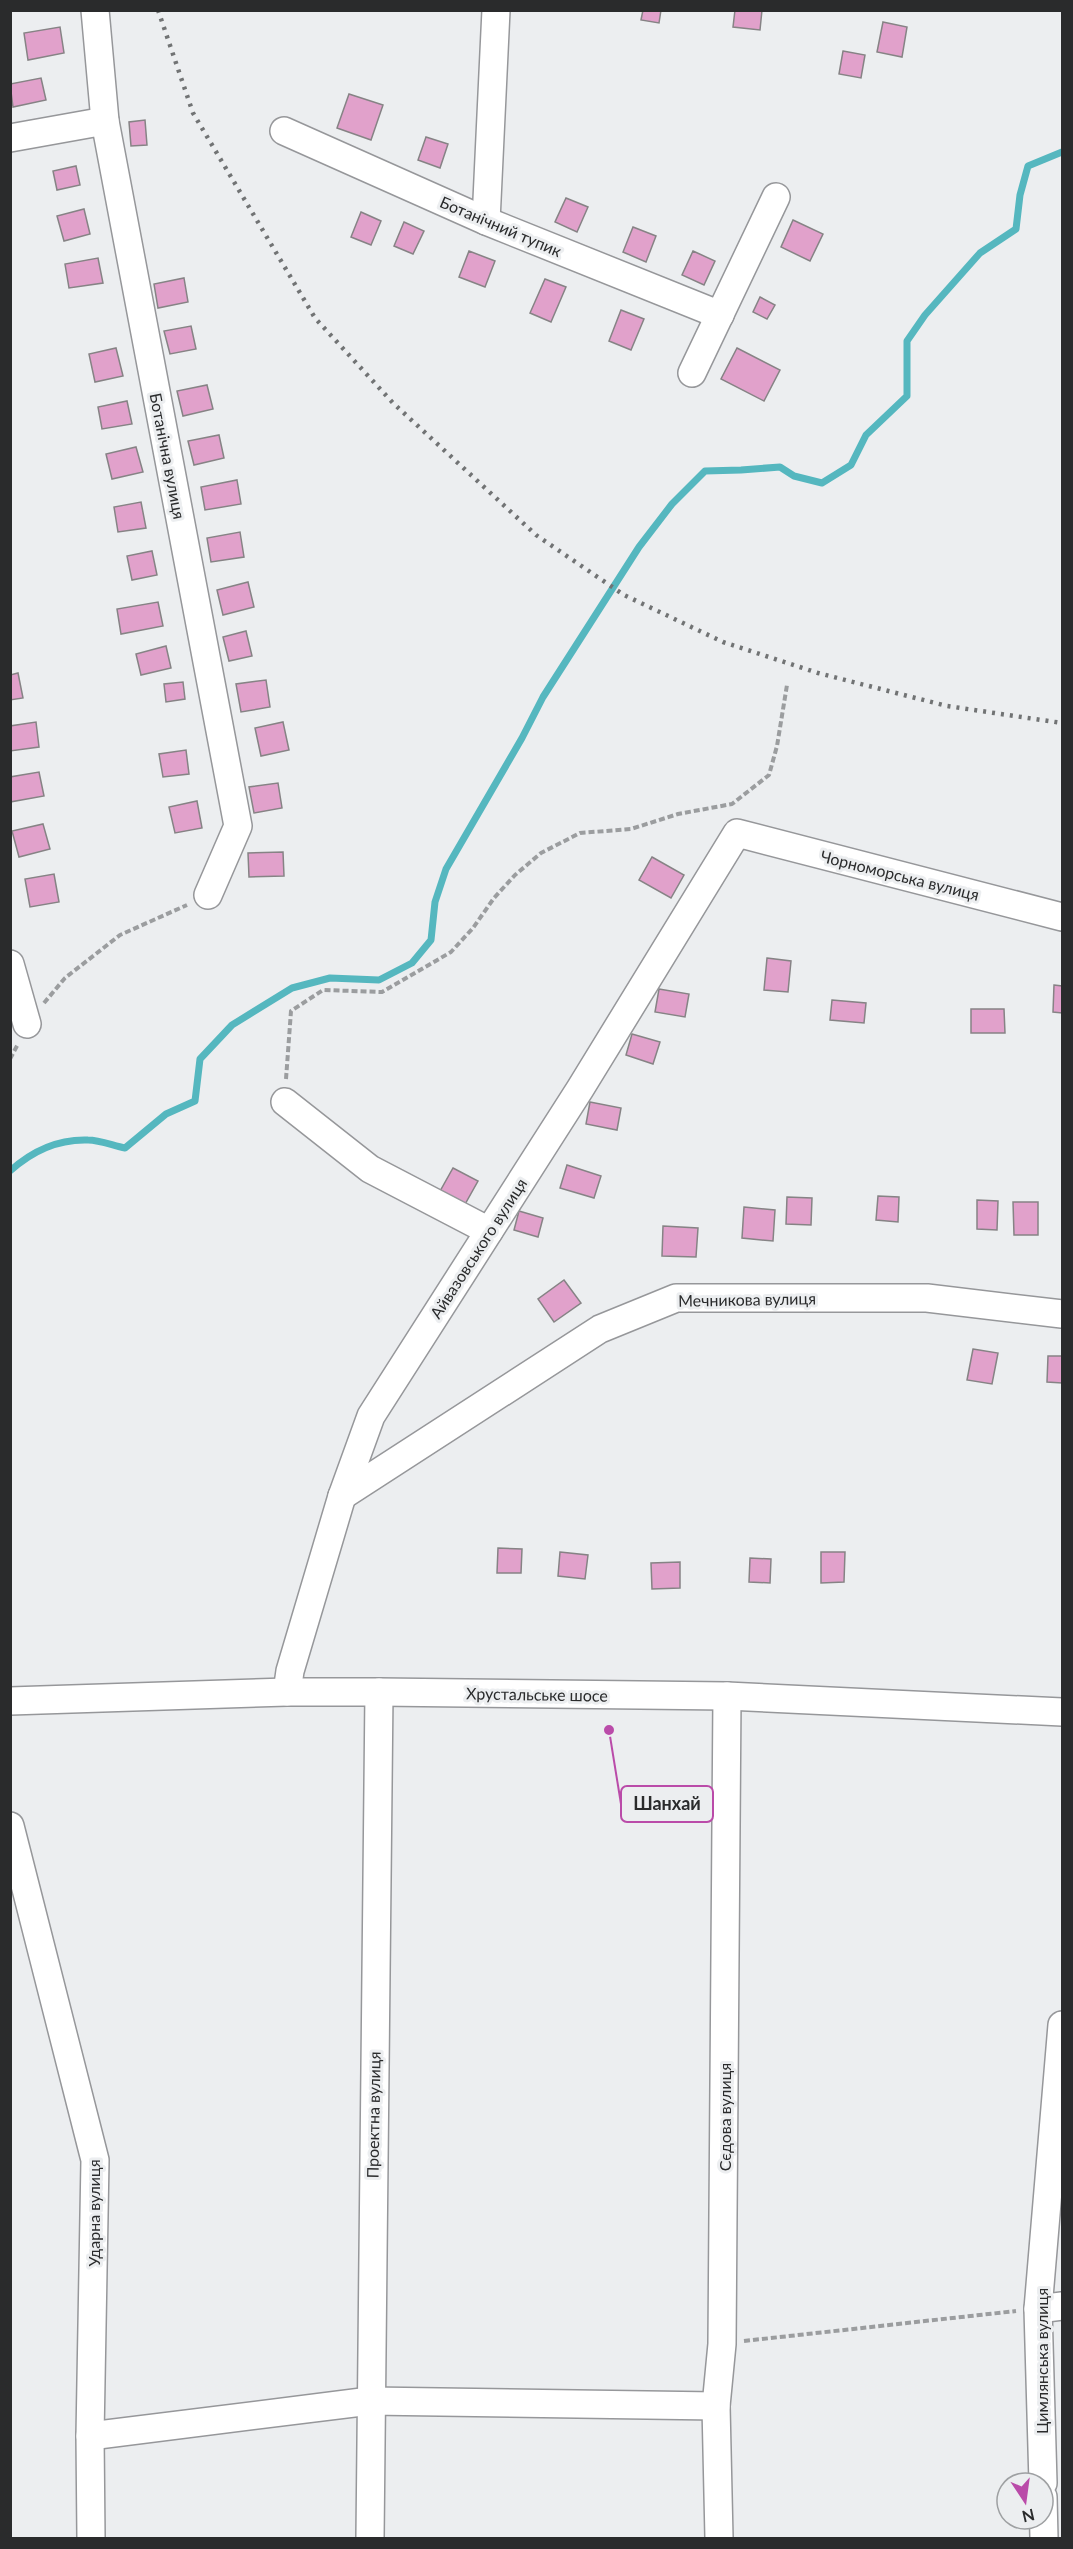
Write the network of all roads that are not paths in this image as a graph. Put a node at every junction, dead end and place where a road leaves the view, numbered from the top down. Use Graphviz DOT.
graph roads {
  1 [pos="95,10"];
  2 [pos="496,10"];
  3 [pos="105,121"];
  4 [pos="284,131"];
  5 [pos="10,138"];
  6 [pos="776,197"];
  7 [pos="486,221"];
  8 [pos="720,315"];
  9 [pos="692,373"];
  10 [pos="737,833"];
  11 [pos="208,895"];
  12 [pos="1062,917"];
  13 [pos="10,964"];
  14 [pos="27,1024"];
  15 [pos="285,1102"];
  16 [pos="489,1231"];
  17 [pos="1062,1314"];
  18 [pos="342,1496"];
  19 [pos="287,1692"];
  20 [pos="379,1692"];
  21 [pos="727,1696"];
  22 [pos="10,1701"];
  23 [pos="1062,1707"];
  24 [pos="1062,1712"];
  25 [pos="10,1826"];
  26 [pos="1062,2025"];
  27 [pos="1050,2308"];
  28 [pos="370,2401"];
  29 [pos="716,2406"];
  30 [pos="90,2436"];
  31 [pos="1043,2471"];
  32 [pos="91,2538"];
  33 [pos="370,2538"];
  34 [pos="719,2538"];
  1 -- 3 [label="street, Ботанічна вулиця"];
  2 -- 7 [label="street"];
  3 -- 5 [label="street"];
  3 -- 11 [label="street, Ботанічна вулиця"];
  4 -- 7 [label="street, Ботанічний тупик"];
  6 -- 8 [label="street"];
  7 -- 8 [label="street, Ботанічний тупик"];
  8 -- 9 [label="street"];
  10 -- 12 [label="street, Чорноморська вулиця"];
  10 -- 16 [label="street, Айвазовського вулиця"];
  13 -- 14 [label="street"];
  15 -- 16 [label="street"];
  16 -- 18 [label="street, Айвазовського вулиця"];
  17 -- 18 [label="street, Мечникова вулиця"];
  18 -- 19 [label="street, Айвазовського вулиця"];
  19 -- 20 [label="street, Хрустальське шосе"];
  19 -- 22 [label="street, Хрустальське шосе"];
  20 -- 21 [label="street, Хрустальське шосе"];
  20 -- 28 [label="street, Проектна вулиця"];
  21 -- 24 [label="street, Хрустальське шосе"];
  21 -- 29 [label="street, Сєдова вулиця"];
  23 -- 24 [label="street"];
  25 -- 30 [label="street, Ударна вулиця"];
  26 -- 27 [label="street, Цимлянська вулиця"];
  27 -- 31 [label="street, Цимлянська вулиця"];
  28 -- 29 [label="street"];
  28 -- 30 [label="street"];
  28 -- 33 [label="street, Проектна вулиця"];
  29 -- 34 [label="street, Сєдова вулиця"];
  30 -- 32 [label="street, Ударна вулиця"];
}
